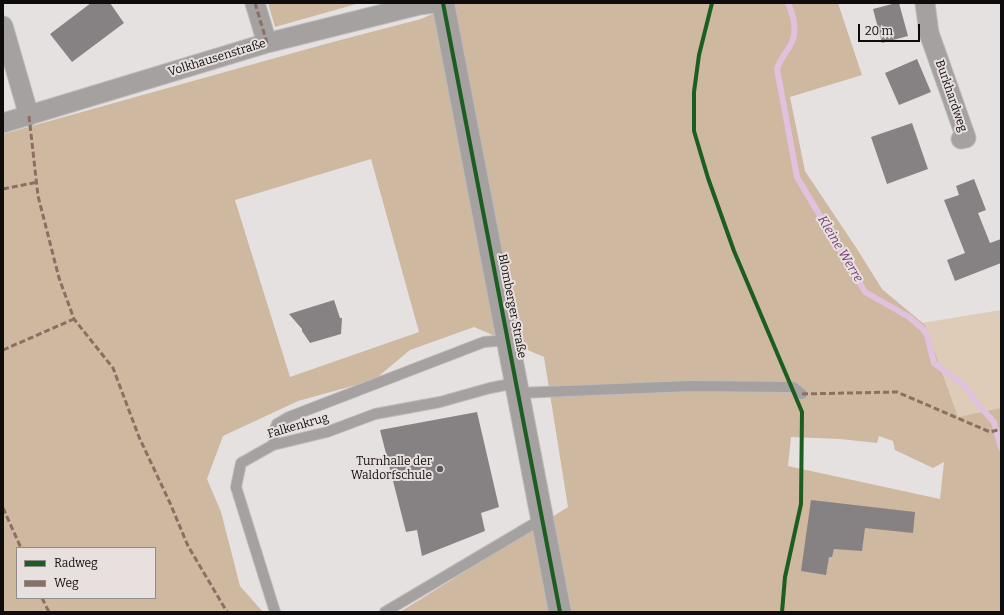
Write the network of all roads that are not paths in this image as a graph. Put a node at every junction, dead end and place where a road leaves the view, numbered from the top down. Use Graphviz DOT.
graph roads {
  1 [pos="255,3"];
  2 [pos="434,3"];
  3 [pos="443,3"];
  4 [pos="925,3"];
  5 [pos="3,26"];
  6 [pos="267,44"];
  7 [pos="29,116"];
  8 [pos="3,123"];
  9 [pos="962,139"];
  10 [pos="508,340"];
  11 [pos="517,388"];
  12 [pos="802,394"];
  13 [pos="275,444"];
  14 [pos="542,519"];
  15 [pos="275,612"];
  16 [pos="385,612"];
  17 [pos="560,612"];
  1 -- 6 [label="street"];
  2 -- 6 [label="street, Volkhausenstraße"];
  3 -- 10 [label="street, Blomberger Straße"];
  4 -- 9 [label="street, Burkhardweg"];
  5 -- 7 [label="street"];
  6 -- 7 [label="street, Volkhausenstraße"];
  7 -- 8 [label="street, Volkhausenstraße"];
  10 -- 11 [label="street, Blomberger Straße"];
  10 -- 13 [label="lane"];
  11 -- 12 [label="lane"];
  11 -- 13 [label="lane, Falkenkrug"];
  11 -- 14 [label="street, Blomberger Straße"];
  13 -- 15 [label="lane, Falkenkrug"];
  14 -- 16 [label="lane"];
  14 -- 17 [label="street, Blomberger Straße"];
}
